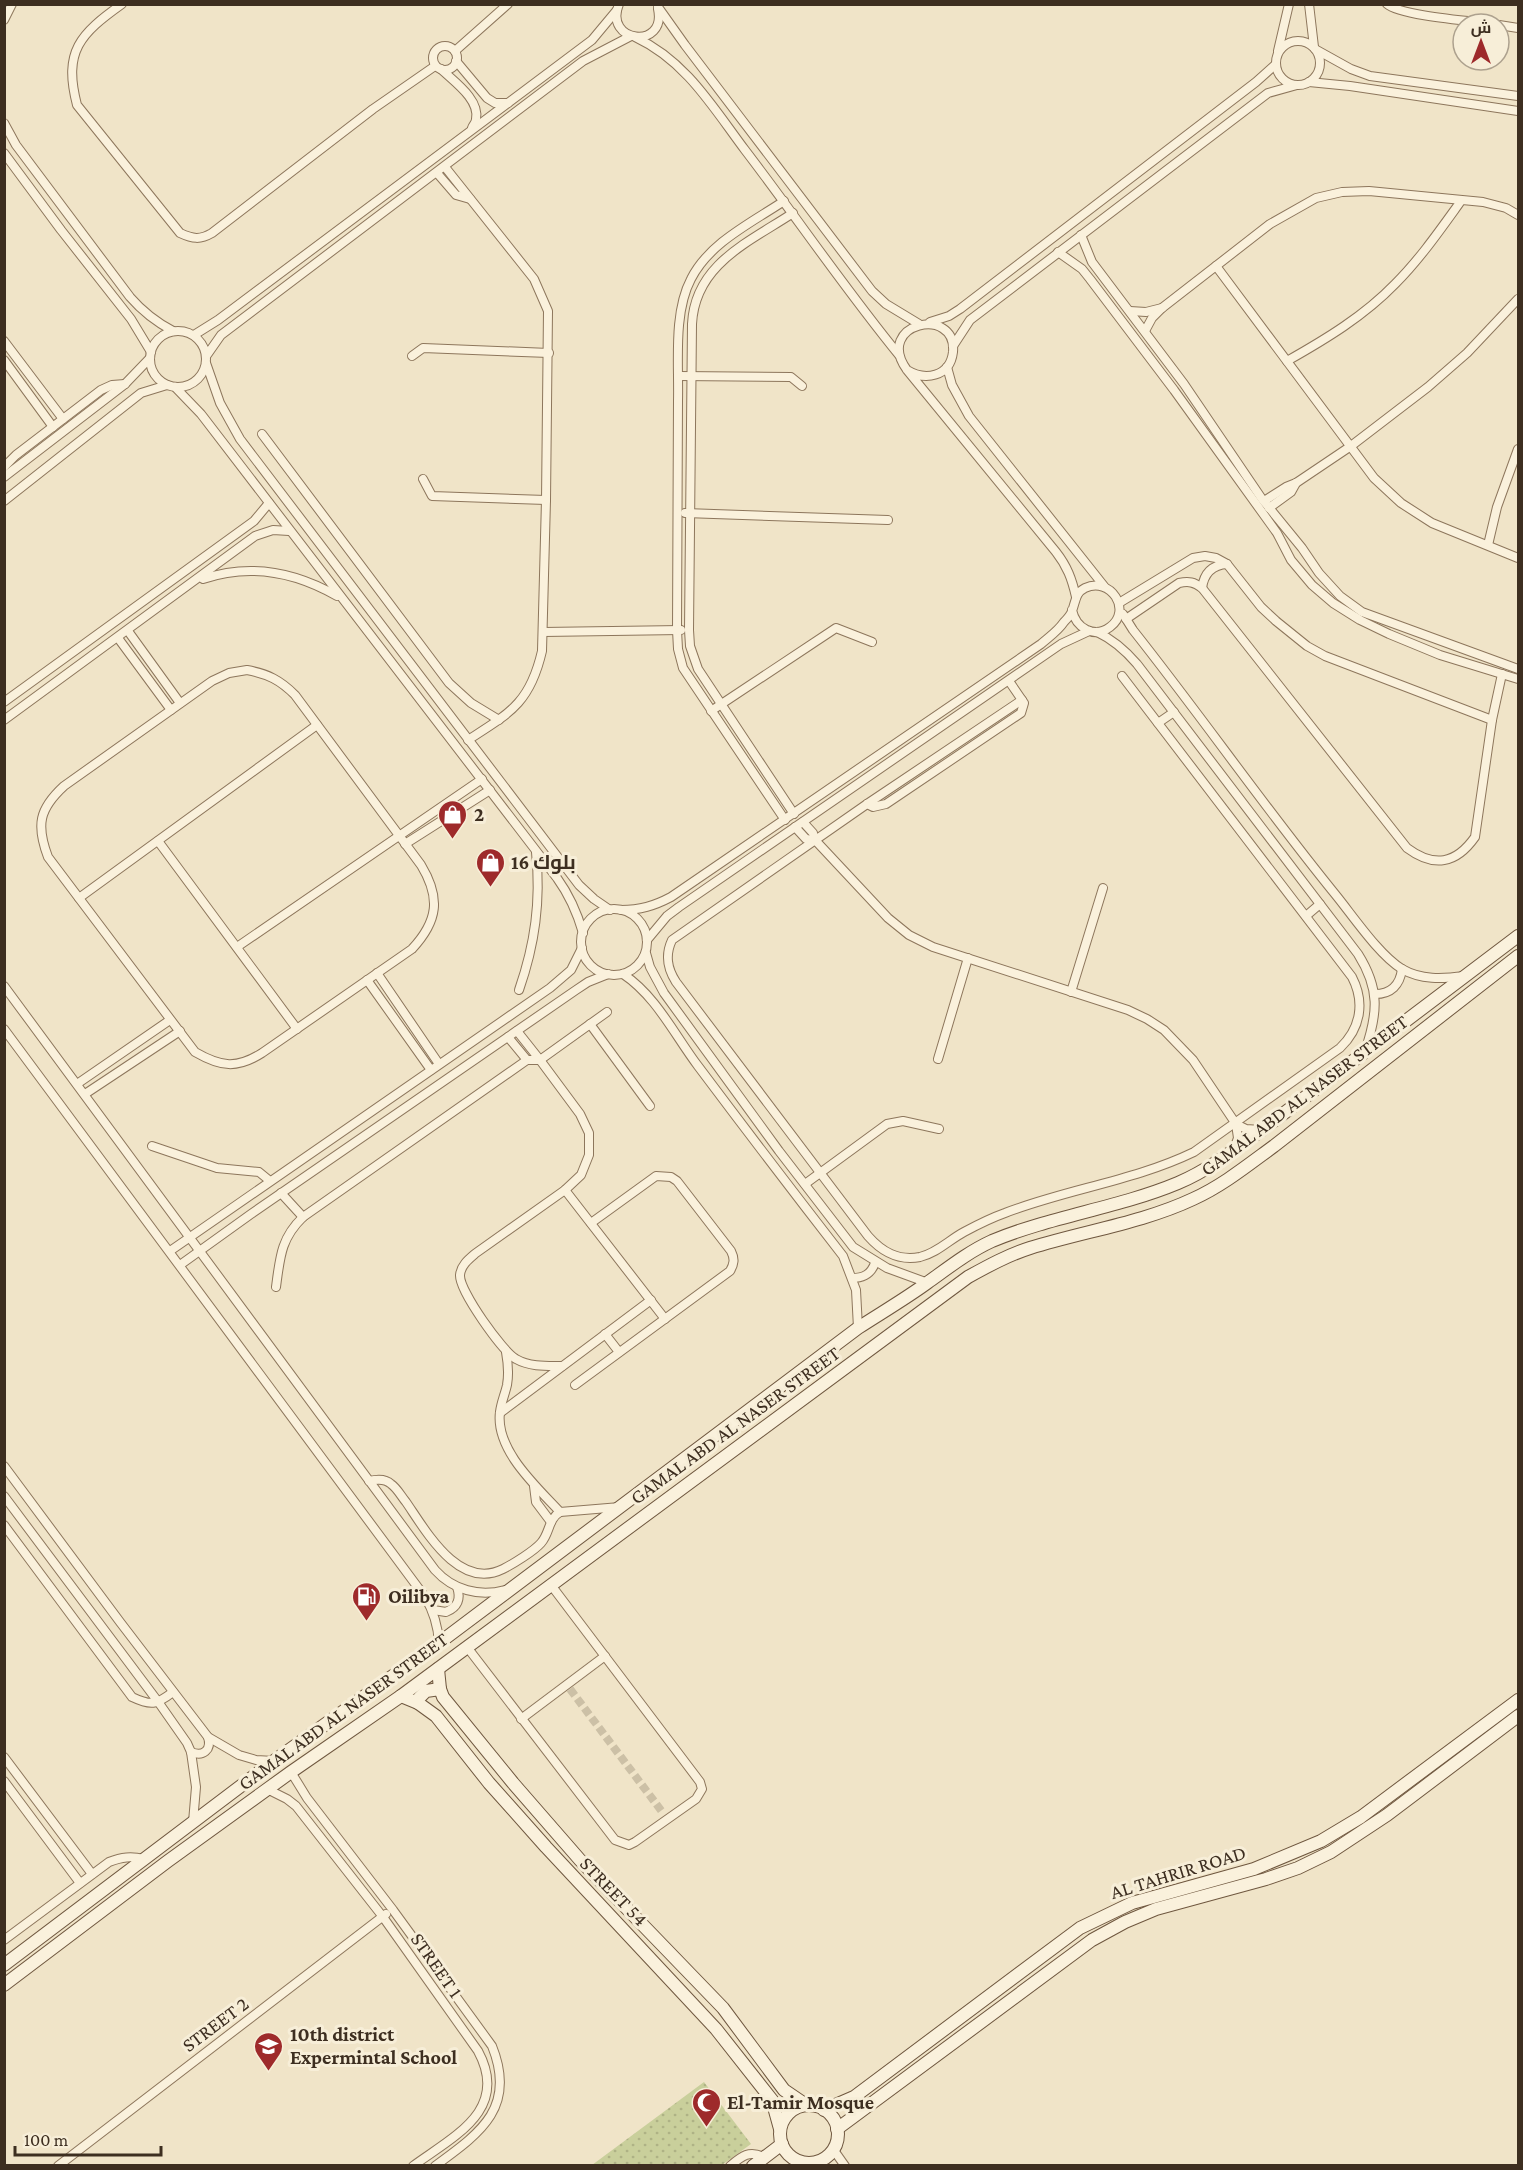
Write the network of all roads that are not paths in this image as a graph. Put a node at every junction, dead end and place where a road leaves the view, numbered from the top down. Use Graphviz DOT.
graph roads {
  1 [pos="12,4"];
  2 [pos="122,4"];
  3 [pos="508,4"];
  4 [pos="1289,4"];
  5 [pos="1309,4"];
  6 [pos="1387,4"];
  7 [pos="657,6"];
  8 [pos="618,7"];
  9 [pos="1451,18"];
  10 [pos="4,20"];
  11 [pos="633,37"];
  12 [pos="1315,48"];
  13 [pos="455,51"];
  14 [pos="1277,54"];
  15 [pos="456,61"];
  16 [pos="1275,65"];
  17 [pos="438,67"];
  18 [pos="1309,82"];
  19 [pos="1297,85"];
  20 [pos="1518,96"];
  21 [pos="508,103"];
  22 [pos="1518,111"];
  23 [pos="4,123"];
  24 [pos="470,131"];
  25 [pos="4,153"];
  26 [pos="441,170"];
  27 [pos="784,201"];
  28 [pos="1461,201"];
  29 [pos="793,213"];
  30 [pos="1518,215"];
  31 [pos="1081,235"];
  32 [pos="722,242"];
  33 [pos="1058,252"];
  34 [pos="731,254"];
  35 [pos="1216,266"];
  36 [pos="1100,272"];
  37 [pos="1090,279"];
  38 [pos="1518,298"];
  39 [pos="1162,308"];
  40 [pos="1130,311"];
  41 [pos="922,324"];
  42 [pos="173,331"];
  43 [pos="1145,331"];
  44 [pos="194,335"];
  45 [pos="4,341"];
  46 [pos="953,346"];
  47 [pos="549,353"];
  48 [pos="150,355"];
  49 [pos="900,355"];
  50 [pos="412,356"];
  51 [pos="207,359"];
  52 [pos="4,360"];
  53 [pos="1287,361"];
  54 [pos="947,367"];
  55 [pos="907,370"];
  56 [pos="679,376"];
  57 [pos="692,376"];
  58 [pos="125,384"];
  59 [pos="171,386"];
  60 [pos="802,386"];
  61 [pos="63,419"];
  62 [pos="53,427"];
  63 [pos="262,434"];
  64 [pos="1351,446"];
  65 [pos="1518,449"];
  66 [pos="4,468"];
  67 [pos="4,477"];
  68 [pos="423,479"];
  69 [pos="546,500"];
  70 [pos="4,501"];
  71 [pos="269,503"];
  72 [pos="1268,510"];
  73 [pos="677,513"];
  74 [pos="689,513"];
  75 [pos="888,520"];
  76 [pos="290,531"];
  77 [pos="1488,545"];
  78 [pos="1518,558"];
  79 [pos="1227,564"];
  80 [pos="194,582"];
  81 [pos="1104,586"];
  82 [pos="1147,586"];
  83 [pos="1202,588"];
  84 [pos="1076,597"];
  85 [pos="341,598"];
  86 [pos="1156,598"];
  87 [pos="1119,605"];
  88 [pos="1072,610"];
  89 [pos="1126,619"];
  90 [pos="677,630"];
  91 [pos="689,630"];
  92 [pos="128,631"];
  93 [pos="543,632"];
  94 [pos="1093,632"];
  95 [pos="118,638"];
  96 [pos="872,642"];
  97 [pos="1446,644"];
  98 [pos="1440,655"];
  99 [pos="1518,669"];
  100 [pos="1502,674"];
  101 [pos="1122,676"];
  102 [pos="421,679"];
  103 [pos="1518,679"];
  104 [pos="1010,681"];
  105 [pos="410,687"];
  106 [pos="4,702"];
  107 [pos="180,703"];
  108 [pos="722,704"];
  109 [pos="171,710"];
  110 [pos="711,711"];
  111 [pos="1174,712"];
  112 [pos="4,720"];
  113 [pos="499,720"];
  114 [pos="1492,720"];
  115 [pos="1158,723"];
  116 [pos="317,725"];
  117 [pos="468,740"];
  118 [pos="482,779"];
  119 [pos="490,790"];
  120 [pos="794,814"];
  121 [pos="785,820"];
  122 [pos="803,822"];
  123 [pos="795,827"];
  124 [pos="398,835"];
  125 [pos="815,840"];
  126 [pos="158,841"];
  127 [pos="405,844"];
  128 [pos="536,851"];
  129 [pos="1103,888"];
  130 [pos="79,898"];
  131 [pos="1320,904"];
  132 [pos="610,910"];
  133 [pos="621,910"];
  134 [pos="1306,916"];
  135 [pos="583,933"];
  136 [pos="1518,936"];
  137 [pos="647,940"];
  138 [pos="237,947"];
  139 [pos="582,948"];
  140 [pos="646,953"];
  141 [pos="1518,956"];
  142 [pos="968,958"];
  143 [pos="1402,969"];
  144 [pos="377,973"];
  145 [pos="608,974"];
  146 [pos="623,974"];
  147 [pos="1464,976"];
  148 [pos="368,980"];
  149 [pos="4,986"];
  150 [pos="519,990"];
  151 [pos="1071,992"];
  152 [pos="1375,994"];
  153 [pos="607,1012"];
  154 [pos="170,1020"];
  155 [pos="590,1024"];
  156 [pos="4,1029"];
  157 [pos="297,1029"];
  158 [pos="180,1031"];
  159 [pos="517,1031"];
  160 [pos="508,1037"];
  161 [pos="1365,1051"];
  162 [pos="938,1059"];
  163 [pos="527,1060"];
  164 [pos="540,1060"];
  165 [pos="439,1064"];
  166 [pos="431,1070"];
  167 [pos="77,1084"];
  168 [pos="85,1094"];
  169 [pos="650,1106"];
  170 [pos="1236,1124"];
  171 [pos="939,1129"];
  172 [pos="1263,1129"];
  173 [pos="152,1146"];
  174 [pos="1233,1150"];
  175 [pos="819,1174"];
  176 [pos="270,1181"];
  177 [pos="805,1184"];
  178 [pos="565,1190"];
  179 [pos="281,1193"];
  180 [pos="243,1200"];
  181 [pos="251,1214"];
  182 [pos="303,1217"];
  183 [pos="591,1223"];
  184 [pos="191,1237"];
  185 [pos="201,1250"];
  186 [pos="170,1251"];
  187 [pos="875,1263"];
  188 [pos="180,1265"];
  189 [pos="852,1278"];
  190 [pos="928,1283"];
  191 [pos="276,1287"];
  192 [pos="651,1300"];
  193 [pos="665,1318"];
  194 [pos="858,1328"];
  195 [pos="605,1334"];
  196 [pos="506,1352"];
  197 [pos="619,1352"];
  198 [pos="562,1366"];
  199 [pos="575,1385"];
  200 [pos="500,1413"];
  201 [pos="736,1420"];
  202 [pos="749,1439"];
  203 [pos="704,1444"];
  204 [pos="721,1460"];
  205 [pos="4,1466"];
  206 [pos="369,1481"];
  207 [pos="534,1486"];
  208 [pos="4,1496"];
  209 [pos="621,1506"];
  210 [pos="560,1512"];
  211 [pos="551,1522"];
  212 [pos="4,1525"];
  213 [pos="551,1585"];
  214 [pos="457,1587"];
  215 [pos="509,1589"];
  216 [pos="433,1610"];
  217 [pos="120,1622"];
  218 [pos="106,1632"];
  219 [pos="438,1643"];
  220 [pos="467,1647"];
  221 [pos="605,1656"];
  222 [pos="438,1669"];
  223 [pos="440,1689"];
  224 [pos="173,1692"];
  225 [pos="401,1696"];
  226 [pos="1518,1700"];
  227 [pos="159,1703"];
  228 [pos="418,1703"];
  229 [pos="1518,1716"];
  230 [pos="521,1719"];
  231 [pos="208,1737"];
  232 [pos="191,1752"];
  233 [pos="4,1757"];
  234 [pos="274,1761"];
  235 [pos="13,1769"];
  236 [pos="291,1772"];
  237 [pos="4,1775"];
  238 [pos="4,1781"];
  239 [pos="267,1789"];
  240 [pos="193,1822"];
  241 [pos="144,1858"];
  242 [pos="92,1874"];
  243 [pos="80,1883"];
  244 [pos="393,1910"];
  245 [pos="383,1917"];
  246 [pos="4,1940"];
  247 [pos="4,1965"];
  248 [pos="4,1985"];
  249 [pos="806,2105"];
  250 [pos="824,2110"];
  251 [pos="780,2129"];
  252 [pos="837,2129"];
  253 [pos="782,2144"];
  254 [pos="833,2150"];
  255 [pos="764,2157"];
  256 [pos="791,2162"];
  257 [pos="820,2163"];
  258 [pos="58,2166"];
  259 [pos="413,2166"];
  260 [pos="435,2166"];
  261 [pos="730,2166"];
  262 [pos="753,2166"];
  263 [pos="845,2166"];
  1 -- 10 [label="street"];
  2 -- 17 [label="street"];
  3 -- 13 [label="street"];
  4 -- 14 [label="street"];
  5 -- 12 [label="street"];
  6 -- 9 [label="street"];
  7 -- 11 [label="street"];
  7 -- 41 [label="street"];
  8 -- 11 [label="street"];
  8 -- 21 [label="street"];
  11 -- 26 [label="street"];
  11 -- 27 [label="street"];
  12 -- 14 [label="street"];
  12 -- 18 [label="street"];
  12 -- 20 [label="street"];
  13 -- 15 [label="street"];
  13 -- 17 [label="street"];
  14 -- 16 [label="street"];
  15 -- 17 [label="street"];
  15 -- 21 [label="street"];
  16 -- 19 [label="street"];
  16 -- 41 [label="street"];
  17 -- 24 [label="street"];
  18 -- 19 [label="street"];
  18 -- 22 [label="street"];
  19 -- 31 [label="street"];
  21 -- 24 [label="street"];
  23 -- 42 [label="street"];
  24 -- 44 [label="street"];
  25 -- 48 [label="street"];
  26 -- 47 [label="street"];
  26 -- 51 [label="street"];
  27 -- 29 [label="street"];
  27 -- 32 [label="street"];
  28 -- 30 [label="street"];
  28 -- 35 [label="street"];
  28 -- 53 [label="street"];
  29 -- 34 [label="street"];
  29 -- 49 [label="street"];
  31 -- 33 [label="street"];
  31 -- 36 [label="street"];
  32 -- 34 [label="street"];
  32 -- 56 [label="street"];
  33 -- 37 [label="street"];
  33 -- 46 [label="street"];
  34 -- 57 [label="street"];
  35 -- 39 [label="street"];
  35 -- 53 [label="street"];
  36 -- 37 [label="street"];
  36 -- 40 [label="street"];
  37 -- 72 [label="street"];
  38 -- 64 [label="street"];
  39 -- 40 [label="street"];
  39 -- 43 [label="street"];
  40 -- 43 [label="street"];
  41 -- 46 [label="street"];
  41 -- 49 [label="street"];
  42 -- 44 [label="street"];
  42 -- 48 [label="street"];
  43 -- 72 [label="street"];
  44 -- 51 [label="street"];
  45 -- 61 [label="street"];
  46 -- 54 [label="street"];
  47 -- 50 [label="street"];
  47 -- 69 [label="street"];
  48 -- 58 [label="street"];
  48 -- 59 [label="street"];
  49 -- 55 [label="street"];
  51 -- 59 [label="street"];
  51 -- 102 [label="street"];
  52 -- 62 [label="street"];
  53 -- 64 [label="street"];
  54 -- 55 [label="street"];
  54 -- 81 [label="street"];
  55 -- 84 [label="street"];
  56 -- 57 [label="street"];
  56 -- 73 [label="street"];
  57 -- 60 [label="street"];
  57 -- 74 [label="street"];
  58 -- 61 [label="street"];
  58 -- 67 [label="street"];
  59 -- 70 [label="street"];
  59 -- 71 [label="street"];
  61 -- 62 [label="street"];
  62 -- 66 [label="street"];
  63 -- 113 [label="street"];
  64 -- 72 [label="street"];
  64 -- 77 [label="street"];
  65 -- 77 [label="street"];
  68 -- 69 [label="street"];
  69 -- 93 [label="street"];
  71 -- 76 [label="street"];
  71 -- 106 [label="street"];
  72 -- 97 [label="street"];
  72 -- 98 [label="street"];
  73 -- 74 [label="street"];
  73 -- 90 [label="street"];
  74 -- 75 [label="street"];
  74 -- 91 [label="street"];
  76 -- 80 [label="street"];
  76 -- 85 [label="street"];
  77 -- 78 [label="street"];
  79 -- 82 [label="street"];
  79 -- 83 [label="street"];
  79 -- 114 [label="street"];
  80 -- 85 [label="street"];
  80 -- 92 [label="street"];
  81 -- 84 [label="street"];
  81 -- 87 [label="street"];
  82 -- 86 [label="street"];
  82 -- 87 [label="street"];
  83 -- 86 [label="street"];
  83 -- 114 [label="street"];
  84 -- 88 [label="street"];
  85 -- 105 [label="street"];
  86 -- 89 [label="street"];
  87 -- 89 [label="street"];
  87 -- 94 [label="street"];
  88 -- 94 [label="street"];
  88 -- 120 [label="street"];
  89 -- 143 [label="street"];
  90 -- 91 [label="street"];
  90 -- 93 [label="street"];
  90 -- 110 [label="street"];
  91 -- 108 [label="street"];
  92 -- 95 [label="street"];
  92 -- 107 [label="street"];
  93 -- 113 [label="street"];
  94 -- 104 [label="street"];
  94 -- 111 [label="street"];
  95 -- 109 [label="street"];
  95 -- 112 [label="street"];
  96 -- 108 [label="street"];
  97 -- 98 [label="street"];
  97 -- 99 [label="street"];
  98 -- 100 [label="street"];
  100 -- 103 [label="street"];
  100 -- 114 [label="street"];
  101 -- 115 [label="street"];
  102 -- 105 [label="street"];
  102 -- 117 [label="street"];
  104 -- 122 [label="street"];
  104 -- 125 [label="street"];
  105 -- 118 [label="street"];
  107 -- 109 [label="street"];
  107 -- 116 [label="street"];
  108 -- 110 [label="street"];
  108 -- 120 [label="street"];
  109 -- 130 [label="street"];
  110 -- 121 [label="street"];
  111 -- 115 [label="street"];
  111 -- 131 [label="street"];
  113 -- 117 [label="street"];
  115 -- 134 [label="street"];
  116 -- 124 [label="street"];
  116 -- 126 [label="street"];
  117 -- 132 [label="street"];
  118 -- 119 [label="street"];
  118 -- 124 [label="street"];
  119 -- 127 [label="street"];
  119 -- 128 [label="street"];
  120 -- 121 [label="street"];
  121 -- 133 [label="street"];
  122 -- 123 [label="street"];
  122 -- 125 [label="street"];
  123 -- 125 [label="street"];
  123 -- 137 [label="street"];
  124 -- 127 [label="street"];
  124 -- 138 [label="street"];
  125 -- 142 [label="street"];
  125 -- 175 [label="street"];
  126 -- 130 [label="street"];
  126 -- 138 [label="street"];
  127 -- 144 [label="street"];
  128 -- 135 [label="street"];
  128 -- 150 [label="street"];
  129 -- 151 [label="street"];
  130 -- 154 [label="street"];
  131 -- 134 [label="street"];
  131 -- 152 [label="street"];
  132 -- 133 [label="street"];
  132 -- 135 [label="street"];
  133 -- 137 [label="street"];
  134 -- 170 [label="street"];
  135 -- 139 [label="street"];
  136 -- 147 [label="main road, GAMAL ABD AL NASER STREET"];
  137 -- 140 [label="street"];
  138 -- 157 [label="street"];
  139 -- 145 [label="street"];
  139 -- 165 [label="street"];
  140 -- 146 [label="street"];
  140 -- 177 [label="street"];
  141 -- 202 [label="main road, GAMAL ABD AL NASER STREET"];
  142 -- 151 [label="street"];
  142 -- 162 [label="street"];
  143 -- 147 [label="street"];
  143 -- 152 [label="street"];
  144 -- 148 [label="street"];
  144 -- 165 [label="street"];
  145 -- 146 [label="street"];
  145 -- 159 [label="street"];
  146 -- 189 [label="street"];
  147 -- 161 [label="main road, GAMAL ABD AL NASER STREET"];
  148 -- 157 [label="street"];
  148 -- 166 [label="street"];
  149 -- 167 [label="street"];
  151 -- 170 [label="street"];
  152 -- 161 [label="street"];
  153 -- 155 [label="street"];
  154 -- 158 [label="street"];
  154 -- 167 [label="street"];
  155 -- 164 [label="street"];
  155 -- 169 [label="street"];
  156 -- 186 [label="street"];
  157 -- 158 [label="street"];
  158 -- 168 [label="street"];
  159 -- 160 [label="street"];
  159 -- 164 [label="street"];
  160 -- 163 [label="street"];
  160 -- 179 [label="street"];
  161 -- 172 [label="main road, GAMAL ABD AL NASER STREET"];
  163 -- 164 [label="street"];
  163 -- 182 [label="street"];
  164 -- 178 [label="street"];
  165 -- 166 [label="street"];
  166 -- 176 [label="street"];
  167 -- 168 [label="street"];
  168 -- 184 [label="street"];
  170 -- 172 [label="street"];
  170 -- 174 [label="street"];
  170 -- 175 [label="street"];
  171 -- 175 [label="street"];
  172 -- 174 [label="main road, GAMAL ABD AL NASER STREET"];
  173 -- 176 [label="street"];
  174 -- 190 [label="main road, GAMAL ABD AL NASER STREET"];
  175 -- 177 [label="street"];
  176 -- 180 [label="street"];
  177 -- 187 [label="street"];
  178 -- 183 [label="street"];
  178 -- 196 [label="street"];
  179 -- 181 [label="street"];
  179 -- 182 [label="street"];
  180 -- 181 [label="street"];
  180 -- 184 [label="street"];
  181 -- 185 [label="street"];
  182 -- 191 [label="street"];
  183 -- 192 [label="street"];
  183 -- 193 [label="street"];
  184 -- 185 [label="street"];
  184 -- 186 [label="street"];
  185 -- 188 [label="street"];
  185 -- 206 [label="street"];
  186 -- 188 [label="street"];
  187 -- 189 [label="street"];
  187 -- 190 [label="street"];
  188 -- 216 [label="street"];
  189 -- 194 [label="street"];
  190 -- 194 [label="main road, GAMAL ABD AL NASER STREET"];
  192 -- 193 [label="street"];
  192 -- 195 [label="street"];
  193 -- 197 [label="street"];
  194 -- 201 [label="main road, GAMAL ABD AL NASER STREET"];
  195 -- 197 [label="street"];
  195 -- 198 [label="street"];
  196 -- 198 [label="street"];
  196 -- 200 [label="street"];
  197 -- 199 [label="street"];
  198 -- 200 [label="street"];
  200 -- 207 [label="street"];
  201 -- 202 [label="main road"];
  201 -- 203 [label="main road, GAMAL ABD AL NASER STREET"];
  202 -- 204 [label="main road, GAMAL ABD AL NASER STREET"];
  203 -- 204 [label="main road"];
  203 -- 209 [label="main road, GAMAL ABD AL NASER STREET"];
  204 -- 213 [label="main road, GAMAL ABD AL NASER STREET"];
  205 -- 217 [label="street"];
  206 -- 211 [label="street"];
  206 -- 214 [label="street"];
  207 -- 210 [label="street"];
  207 -- 211 [label="street"];
  208 -- 218 [label="street"];
  209 -- 210 [label="street"];
  209 -- 215 [label="main road, GAMAL ABD AL NASER STREET"];
  210 -- 211 [label="street"];
  212 -- 227 [label="street"];
  213 -- 220 [label="main road, GAMAL ABD AL NASER STREET"];
  213 -- 221 [label="street"];
  214 -- 215 [label="street"];
  214 -- 216 [label="street"];
  215 -- 219 [label="main road, GAMAL ABD AL NASER STREET"];
  216 -- 219 [label="street"];
  217 -- 218 [label="street"];
  217 -- 224 [label="street"];
  218 -- 227 [label="street"];
  219 -- 234 [label="main road, GAMAL ABD AL NASER STREET"];
  220 -- 222 [label="main road, GAMAL ABD AL NASER STREET"];
  220 -- 230 [label="street"];
  221 -- 230 [label="street"];
  221 -- 230 [label="street"];
  222 -- 223 [label="main road, STREET 54"];
  222 -- 225 [label="main road, GAMAL ABD AL NASER STREET"];
  223 -- 228 [label="main road"];
  223 -- 249 [label="main road, STREET 54"];
  224 -- 227 [label="street"];
  224 -- 231 [label="street"];
  225 -- 228 [label="main road, STREET 54"];
  225 -- 236 [label="main road, GAMAL ABD AL NASER STREET"];
  226 -- 250 [label="main road, AL TAHRIR ROAD"];
  227 -- 232 [label="street"];
  228 -- 251 [label="main road, STREET 54"];
  229 -- 252 [label="main road, AL TAHRIR ROAD"];
  231 -- 232 [label="street"];
  231 -- 234 [label="street"];
  232 -- 240 [label="street"];
  233 -- 235 [label="street"];
  234 -- 240 [label="main road, GAMAL ABD AL NASER STREET"];
  235 -- 237 [label="street"];
  235 -- 242 [label="street"];
  236 -- 239 [label="main road, GAMAL ABD AL NASER STREET"];
  236 -- 244 [label="street, STREET 1"];
  238 -- 243 [label="street"];
  239 -- 245 [label="street, STREET 1"];
  239 -- 248 [label="main road, GAMAL ABD AL NASER STREET"];
  240 -- 241 [label="main road, GAMAL ABD AL NASER STREET"];
  241 -- 242 [label="street"];
  241 -- 247 [label="main road, GAMAL ABD AL NASER STREET"];
  242 -- 243 [label="street"];
  243 -- 246 [label="street"];
  244 -- 245 [label="street, STREET 2"];
  244 -- 260 [label="street, STREET 1"];
  245 -- 258 [label="street, STREET 2"];
  245 -- 259 [label="street, STREET 1"];
  249 -- 250 [label="main road"];
  249 -- 251 [label="main road"];
  250 -- 252 [label="main road"];
  251 -- 253 [label="main road"];
  252 -- 254 [label="main road"];
  253 -- 255 [label="main road"];
  253 -- 256 [label="main road"];
  254 -- 257 [label="main road"];
  254 -- 263 [label="street"];
  255 -- 261 [label="street"];
  255 -- 262 [label="main road"];
  256 -- 257 [label="main road"];
}
